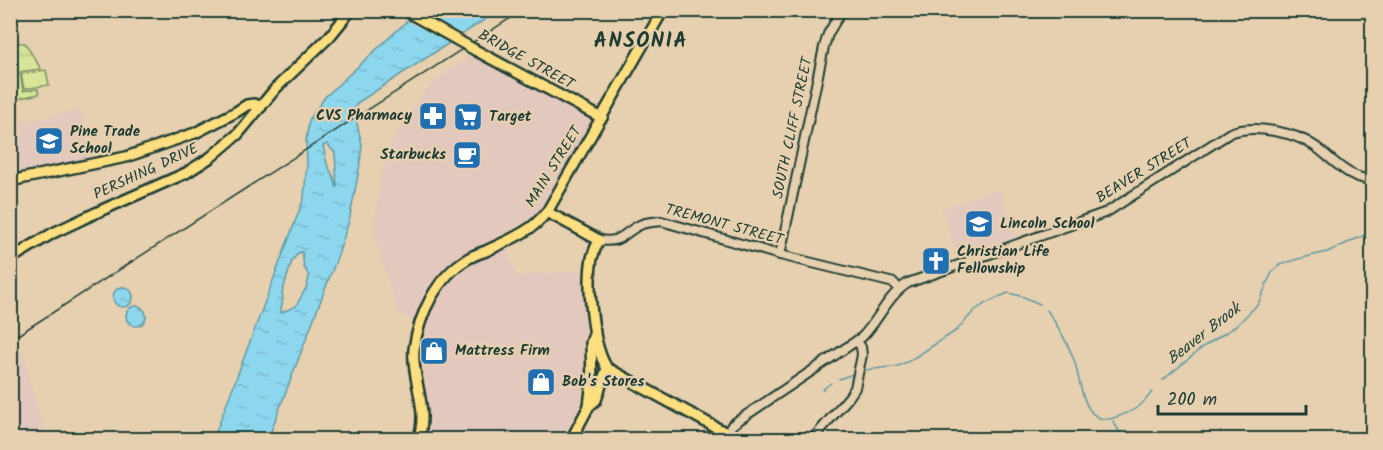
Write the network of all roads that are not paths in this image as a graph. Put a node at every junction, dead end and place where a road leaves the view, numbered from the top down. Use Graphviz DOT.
graph roads {
  1 [pos="351,10"];
  2 [pos="404,10"];
  3 [pos="663,10"];
  4 [pos="842,10"];
  5 [pos="261,107"];
  6 [pos="236,112"];
  7 [pos="602,118"];
  8 [pos="251,119"];
  9 [pos="10,180"];
  10 [pos="1372,180"];
  11 [pos="548,212"];
  12 [pos="599,240"];
  13 [pos="780,255"];
  14 [pos="10,259"];
  15 [pos="899,289"];
  16 [pos="595,331"];
  17 [pos="857,341"];
  18 [pos="607,368"];
  19 [pos="592,381"];
  20 [pos="589,406"];
  21 [pos="727,433"];
  22 [pos="418,440"];
  23 [pos="571,440"];
  24 [pos="739,440"];
  25 [pos="812,440"];
  1 -- 5 [label="main road, PERSHING DRIVE"];
  2 -- 7 [label="main road, BRIDGE STREET, bridge"];
  3 -- 7 [label="main road, MAIN STREET"];
  4 -- 13 [label="street, SOUTH CLIFF STREET"];
  5 -- 6 [label="main road"];
  5 -- 8 [label="main road, PERSHING DRIVE"];
  6 -- 8 [label="main road"];
  6 -- 9 [label="main road"];
  7 -- 11 [label="main road, MAIN STREET"];
  8 -- 14 [label="main road, PERSHING DRIVE"];
  10 -- 15 [label="street, BEAVER STREET"];
  11 -- 12 [label="main road"];
  11 -- 22 [label="main road, MAIN STREET"];
  12 -- 13 [label="street, TREMONT STREET"];
  12 -- 16 [label="main road"];
  13 -- 15 [label="street, TREMONT STREET"];
  15 -- 17 [label="street, BEAVER STREET"];
  16 -- 18 [label="main road"];
  16 -- 19 [label="main road"];
  17 -- 21 [label="street, BEAVER STREET"];
  17 -- 25 [label="street"];
  18 -- 19 [label="main road"];
  18 -- 20 [label="main road"];
  18 -- 21 [label="main road"];
  19 -- 20 [label="main road"];
  20 -- 23 [label="main road"];
  21 -- 24 [label="main road"];
}
